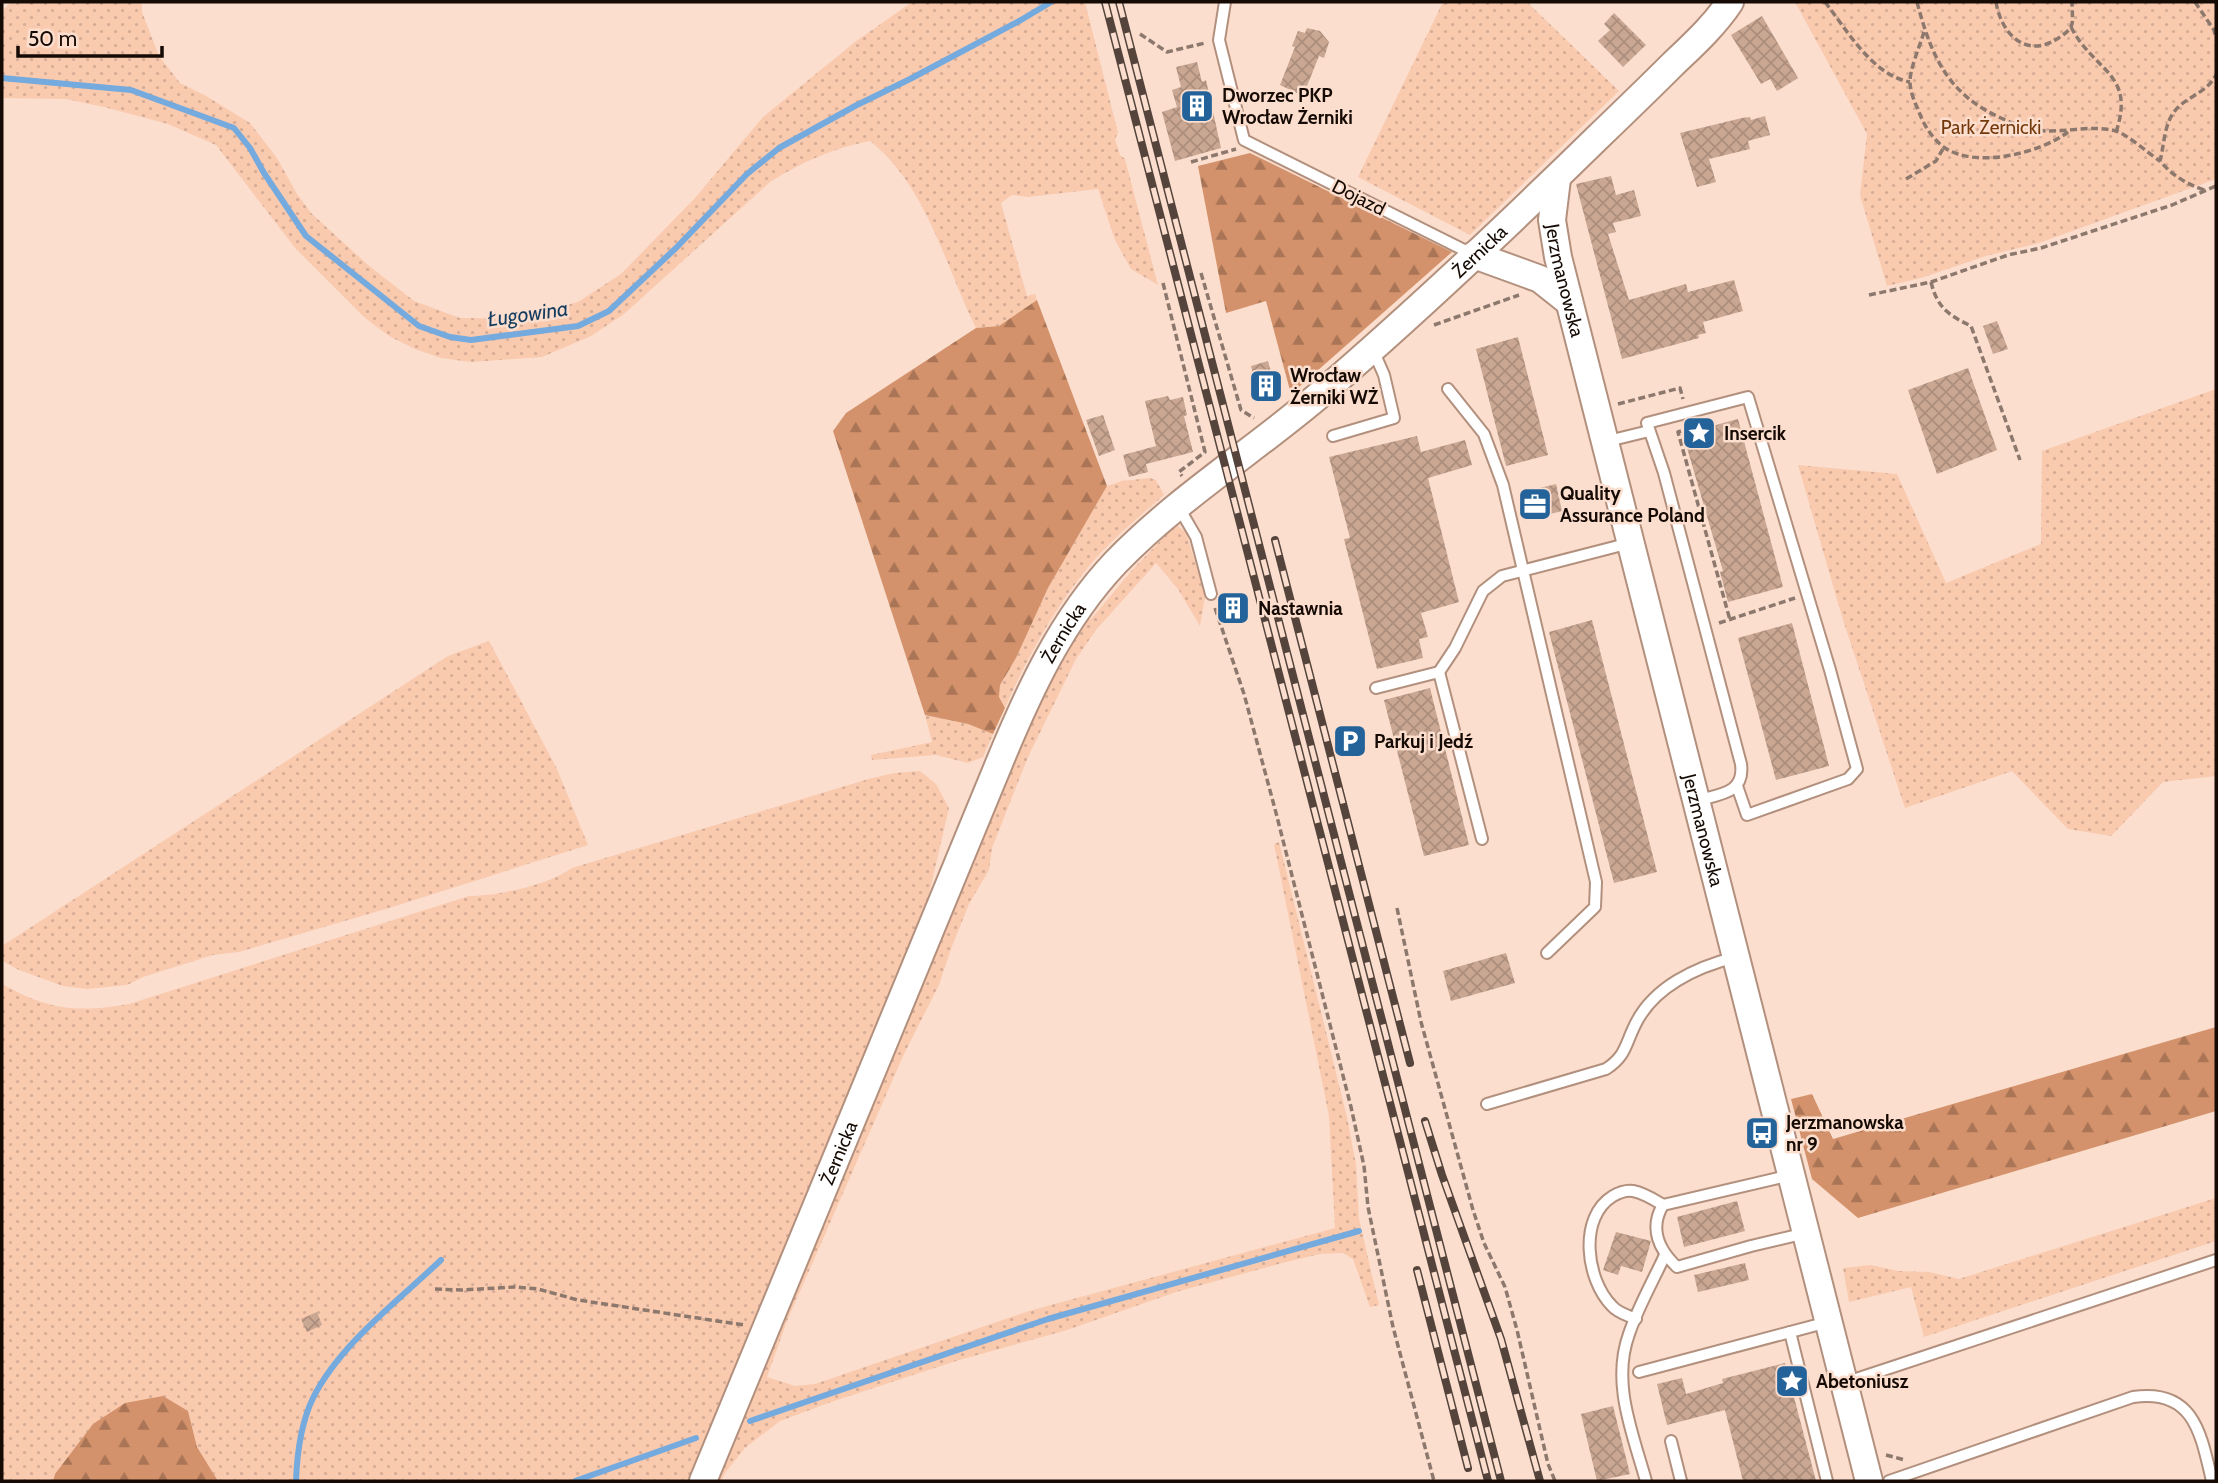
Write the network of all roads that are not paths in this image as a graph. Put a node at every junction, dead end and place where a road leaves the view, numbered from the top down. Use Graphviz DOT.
graph roads {
  1 [pos="1225,2"];
  2 [pos="1730,2"];
  3 [pos="1557,179"];
  4 [pos="1475,255"];
  5 [pos="1569,302"];
  6 [pos="1373,349"];
  7 [pos="1448,389"];
  8 [pos="1649,431"];
  9 [pos="1333,436"];
  10 [pos="1604,442"];
  11 [pos="1177,506"];
  12 [pos="1630,543"];
  13 [pos="1523,569"];
  14 [pos="1211,594"];
  15 [pos="1439,672"];
  16 [pos="1376,688"];
  17 [pos="1737,786"];
  18 [pos="1696,801"];
  19 [pos="1482,839"];
  20 [pos="1547,953"];
  21 [pos="1736,957"];
  22 [pos="1487,1104"];
  23 [pos="1791,1175"];
  24 [pos="1663,1205"];
  25 [pos="1805,1233"];
  26 [pos="1665,1255"];
  27 [pos="2216,1259"];
  28 [pos="1636,1319"];
  29 [pos="1828,1322"];
  30 [pos="1790,1332"];
  31 [pos="1639,1372"];
  32 [pos="1844,1383"];
  33 [pos="1671,1441"];
  34 [pos="704,1481"];
  35 [pos="1646,1481"];
  36 [pos="1681,1481"];
  37 [pos="1826,1481"];
  38 [pos="1869,1481"];
  39 [pos="1889,1481"];
  40 [pos="2212,1481"];
  1 -- 4 [label="lane, Dojazd"];
  2 -- 3 [label="street, Żernicka"];
  3 -- 4 [label="street, Żernicka"];
  3 -- 5 [label="street, Jerzmanowska"];
  4 -- 5 [label="street"];
  4 -- 6 [label="street, Żernicka"];
  5 -- 10 [label="street, Jerzmanowska"];
  6 -- 9 [label="lane"];
  6 -- 11 [label="street, Żernicka"];
  7 -- 13 [label="lane"];
  8 -- 10 [label="lane"];
  8 -- 17 [label="lane"];
  8 -- 17 [label="lane"];
  10 -- 12 [label="street, Jerzmanowska"];
  11 -- 14 [label="lane"];
  11 -- 34 [label="street, Żernicka"];
  12 -- 13 [label="lane"];
  12 -- 18 [label="street, Jerzmanowska"];
  13 -- 15 [label="lane"];
  13 -- 20 [label="lane"];
  15 -- 16 [label="lane"];
  15 -- 19 [label="lane"];
  17 -- 18 [label="lane"];
  18 -- 21 [label="street, Jerzmanowska"];
  21 -- 22 [label="lane"];
  21 -- 23 [label="street, Jerzmanowska"];
  23 -- 24 [label="lane"];
  23 -- 25 [label="street, Jerzmanowska"];
  24 -- 26 [label="lane"];
  24 -- 28 [label="lane"];
  25 -- 26 [label="lane"];
  25 -- 29 [label="street, Jerzmanowska"];
  26 -- 28 [label="lane"];
  27 -- 32 [label="lane"];
  28 -- 35 [label="lane"];
  29 -- 30 [label="lane"];
  29 -- 32 [label="street, Jerzmanowska"];
  30 -- 31 [label="lane"];
  30 -- 37 [label="lane"];
  32 -- 38 [label="street, Jerzmanowska"];
  33 -- 36 [label="lane"];
  39 -- 40 [label="lane"];
}
